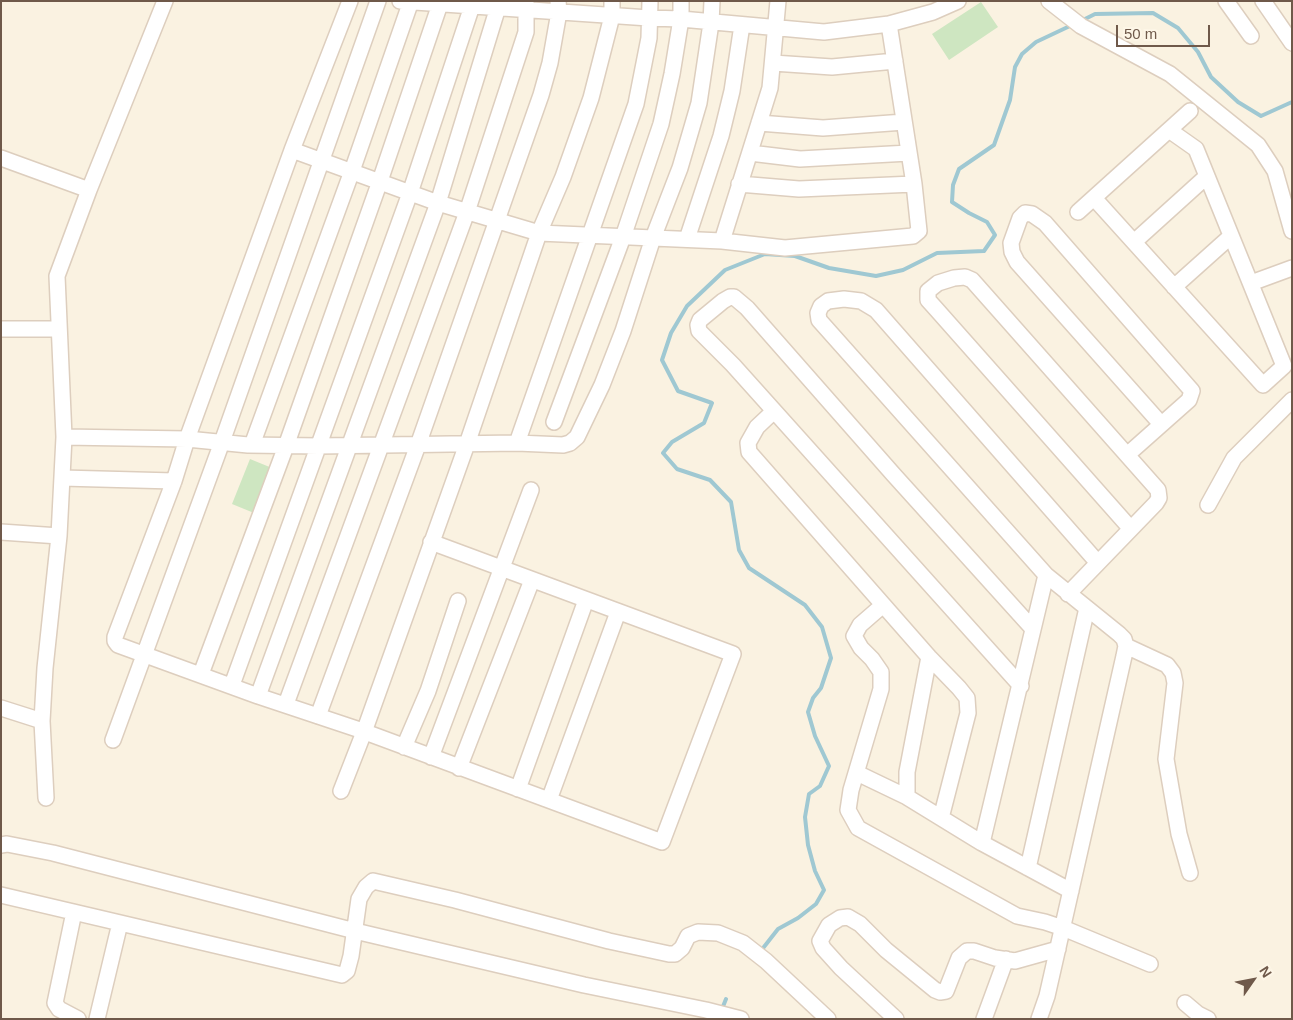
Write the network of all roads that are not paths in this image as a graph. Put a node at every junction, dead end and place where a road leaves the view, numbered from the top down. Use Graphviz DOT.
graph roads {
  1 [pos="165,1"];
  2 [pos="350,1"];
  3 [pos="378,1"];
  4 [pos="650,1"];
  5 [pos="681,1"];
  6 [pos="712,1"];
  7 [pos="778,1"];
  8 [pos="958,1"];
  9 [pos="1049,1"];
  10 [pos="1226,1"];
  11 [pos="1263,1"];
  12 [pos="407,2"];
  13 [pos="441,2"];
  14 [pos="471,3"];
  15 [pos="498,4"];
  16 [pos="527,5"];
  17 [pos="559,6"];
  18 [pos="612,8"];
  19 [pos="649,18"];
  20 [pos="681,19"];
  21 [pos="711,23"];
  22 [pos="889,24"];
  23 [pos="742,25"];
  24 [pos="776,28"];
  25 [pos="1251,36"];
  26 [pos="1292,43"];
  27 [pos="895,62"];
  28 [pos="773,63"];
  29 [pos="1190,111"];
  30 [pos="904,122"];
  31 [pos="760,123"];
  32 [pos="1169,130"];
  33 [pos="292,150"];
  34 [pos="750,153"];
  35 [pos="909,153"];
  36 [pos="1,158"];
  37 [pos="322,160"];
  38 [pos="352,171"];
  39 [pos="1207,176"];
  40 [pos="380,181"];
  41 [pos="740,184"];
  42 [pos="914,184"];
  43 [pos="89,190"];
  44 [pos="410,192"];
  45 [pos="1094,198"];
  46 [pos="438,203"];
  47 [pos="467,212"];
  48 [pos="1078,212"];
  49 [pos="496,221"];
  50 [pos="1292,230"];
  51 [pos="539,233"];
  52 [pos="590,235"];
  53 [pos="1231,236"];
  54 [pos="623,237"];
  55 [pos="653,238"];
  56 [pos="687,239"];
  57 [pos="722,241"];
  58 [pos="1134,242"];
  59 [pos="1292,268"];
  60 [pos="1251,283"];
  61 [pos="1174,287"];
  62 [pos="1,329"];
  63 [pos="59,329"];
  64 [pos="1292,400"];
  65 [pos="774,412"];
  66 [pos="554,422"];
  67 [pos="1161,424"];
  68 [pos="64,436"];
  69 [pos="187,439"];
  70 [pos="222,442"];
  71 [pos="517,443"];
  72 [pos="467,444"];
  73 [pos="252,445"];
  74 [pos="382,445"];
  75 [pos="418,445"];
  76 [pos="286,446"];
  77 [pos="318,446"];
  78 [pos="348,446"];
  79 [pos="1127,455"];
  80 [pos="62,478"];
  81 [pos="174,482"];
  82 [pos="531,490"];
  83 [pos="1208,505"];
  84 [pos="1131,529"];
  85 [pos="1,532"];
  86 [pos="58,536"];
  87 [pos="431,542"];
  88 [pos="1098,563"];
  89 [pos="503,569"];
  90 [pos="1046,575"];
  91 [pos="532,580"];
  92 [pos="1068,594"];
  93 [pos="586,600"];
  94 [pos="458,601"];
  95 [pos="883,605"];
  96 [pos="1087,608"];
  97 [pos="618,612"];
  98 [pos="1033,629"];
  99 [pos="1126,646"];
  100 [pos="145,654"];
  101 [pos="929,658"];
  102 [pos="201,674"];
  103 [pos="232,685"];
  104 [pos="1021,686"];
  105 [pos="258,696"];
  106 [pos="286,704"];
  107 [pos="1,708"];
  108 [pos="318,716"];
  109 [pos="42,721"];
  110 [pos="364,732"];
  111 [pos="113,740"];
  112 [pos="404,747"];
  113 [pos="431,757"];
  114 [pos="459,768"];
  115 [pos="858,773"];
  116 [pos="518,789"];
  117 [pos="341,791"];
  118 [pos="907,797"];
  119 [pos="46,798"];
  120 [pos="548,800"];
  121 [pos="941,818"];
  122 [pos="982,843"];
  123 [pos="1,845"];
  124 [pos="1028,868"];
  125 [pos="1190,873"];
  126 [pos="1071,891"];
  127 [pos="1,895"];
  128 [pos="74,912"];
  129 [pos="120,923"];
  130 [pos="1063,928"];
  131 [pos="355,931"];
  132 [pos="1058,949"];
  133 [pos="1006,959"];
  134 [pos="1150,964"];
  135 [pos="1185,1003"];
  136 [pos="78,1019"];
  137 [pos="98,1019"];
  138 [pos="742,1019"];
  139 [pos="828,1019"];
  140 [pos="896,1019"];
  141 [pos="984,1019"];
  142 [pos="1039,1019"];
  143 [pos="1208,1019"];
  1 -- 43 [label="street"];
  2 -- 33 [label="street"];
  3 -- 37 [label="street"];
  4 -- 19 [label="street"];
  5 -- 20 [label="street"];
  6 -- 21 [label="street"];
  7 -- 24 [label="street"];
  8 -- 22 [label="street"];
  9 -- 50 [label="street"];
  10 -- 25 [label="street"];
  11 -- 26 [label="street"];
  12 -- 13 [label="street"];
  12 -- 38 [label="street"];
  13 -- 14 [label="street"];
  13 -- 40 [label="street"];
  14 -- 15 [label="street"];
  14 -- 44 [label="street"];
  15 -- 16 [label="street"];
  15 -- 46 [label="street"];
  16 -- 17 [label="street"];
  16 -- 47 [label="street"];
  17 -- 18 [label="street"];
  17 -- 49 [label="street"];
  18 -- 19 [label="street"];
  18 -- 51 [label="street"];
  19 -- 20 [label="street"];
  19 -- 52 [label="street"];
  20 -- 21 [label="street"];
  20 -- 54 [label="street"];
  21 -- 23 [label="street"];
  21 -- 55 [label="street"];
  22 -- 24 [label="street"];
  22 -- 27 [label="street"];
  23 -- 24 [label="street"];
  23 -- 56 [label="street"];
  24 -- 28 [label="street"];
  27 -- 28 [label="street"];
  27 -- 30 [label="street"];
  28 -- 31 [label="street"];
  29 -- 32 [label="street"];
  30 -- 31 [label="street"];
  30 -- 35 [label="street"];
  31 -- 34 [label="street"];
  32 -- 39 [label="street"];
  32 -- 45 [label="street"];
  33 -- 37 [label="street"];
  33 -- 69 [label="street"];
  34 -- 35 [label="street"];
  34 -- 41 [label="street"];
  35 -- 42 [label="street"];
  36 -- 43 [label="street"];
  37 -- 38 [label="street"];
  37 -- 70 [label="street"];
  38 -- 40 [label="street"];
  38 -- 73 [label="street"];
  39 -- 53 [label="street"];
  39 -- 58 [label="street"];
  40 -- 44 [label="street"];
  40 -- 76 [label="street"];
  41 -- 42 [label="street"];
  41 -- 57 [label="street"];
  42 -- 57 [label="street"];
  43 -- 63 [label="street"];
  44 -- 46 [label="street"];
  44 -- 77 [label="street"];
  45 -- 48 [label="street"];
  45 -- 58 [label="street"];
  46 -- 47 [label="street"];
  46 -- 78 [label="street"];
  47 -- 49 [label="street"];
  47 -- 74 [label="street"];
  49 -- 51 [label="street"];
  49 -- 75 [label="street"];
  51 -- 52 [label="street"];
  51 -- 72 [label="street"];
  52 -- 54 [label="street"];
  52 -- 71 [label="street"];
  53 -- 60 [label="street"];
  53 -- 61 [label="street"];
  54 -- 55 [label="street"];
  54 -- 66 [label="street"];
  55 -- 56 [label="street"];
  55 -- 71 [label="street"];
  56 -- 57 [label="street"];
  58 -- 61 [label="street"];
  59 -- 60 [label="street"];
  60 -- 61 [label="street"];
  62 -- 63 [label="street"];
  63 -- 68 [label="street"];
  64 -- 83 [label="street"];
  65 -- 95 [label="street"];
  65 -- 98 [label="street"];
  65 -- 104 [label="street"];
  67 -- 67 [label="street"];
  67 -- 79 [label="street"];
  68 -- 69 [label="street"];
  68 -- 80 [label="street"];
  69 -- 70 [label="street"];
  69 -- 81 [label="street"];
  70 -- 73 [label="street"];
  70 -- 100 [label="street"];
  71 -- 72 [label="street"];
  72 -- 75 [label="street"];
  72 -- 87 [label="street"];
  73 -- 76 [label="street"];
  74 -- 75 [label="street"];
  74 -- 78 [label="street"];
  74 -- 106 [label="street"];
  75 -- 108 [label="street"];
  76 -- 77 [label="street"];
  76 -- 102 [label="street"];
  77 -- 78 [label="street"];
  77 -- 103 [label="street"];
  78 -- 105 [label="street"];
  79 -- 84 [label="street"];
  79 -- 84 [label="street"];
  80 -- 81 [label="street"];
  80 -- 86 [label="street"];
  81 -- 100 [label="street"];
  82 -- 89 [label="street"];
  84 -- 88 [label="street"];
  85 -- 86 [label="street"];
  86 -- 109 [label="street"];
  87 -- 89 [label="street"];
  87 -- 110 [label="street"];
  88 -- 90 [label="street"];
  88 -- 92 [label="street"];
  89 -- 91 [label="street"];
  89 -- 113 [label="street"];
  90 -- 92 [label="street"];
  90 -- 98 [label="street"];
  91 -- 93 [label="street"];
  91 -- 114 [label="street"];
  92 -- 96 [label="street"];
  93 -- 97 [label="street"];
  93 -- 116 [label="street"];
  94 -- 112 [label="street"];
  95 -- 101 [label="street"];
  95 -- 115 [label="street"];
  96 -- 99 [label="street"];
  96 -- 124 [label="street"];
  97 -- 120 [label="street"];
  97 -- 120 [label="street"];
  98 -- 104 [label="street"];
  99 -- 125 [label="street"];
  99 -- 126 [label="street"];
  100 -- 102 [label="street"];
  100 -- 111 [label="street"];
  101 -- 118 [label="street"];
  101 -- 121 [label="street"];
  102 -- 103 [label="street"];
  103 -- 105 [label="street"];
  104 -- 122 [label="street"];
  105 -- 106 [label="street"];
  106 -- 108 [label="street"];
  107 -- 109 [label="street"];
  108 -- 110 [label="street"];
  109 -- 119 [label="street"];
  110 -- 112 [label="street"];
  110 -- 117 [label="street"];
  112 -- 113 [label="street"];
  113 -- 114 [label="street"];
  114 -- 116 [label="street"];
  115 -- 118 [label="street"];
  115 -- 130 [label="street"];
  116 -- 120 [label="street"];
  118 -- 121 [label="street"];
  121 -- 122 [label="street"];
  122 -- 124 [label="street"];
  123 -- 131 [label="street"];
  124 -- 126 [label="street"];
  126 -- 130 [label="street"];
  127 -- 128 [label="street"];
  128 -- 129 [label="street"];
  128 -- 136 [label="street"];
  129 -- 131 [label="street"];
  129 -- 137 [label="street"];
  130 -- 132 [label="street"];
  130 -- 134 [label="street"];
  131 -- 138 [label="street"];
  131 -- 139 [label="street"];
  132 -- 133 [label="street"];
  132 -- 142 [label="street"];
  133 -- 140 [label="street"];
  133 -- 141 [label="street"];
  135 -- 143 [label="street"];
}
